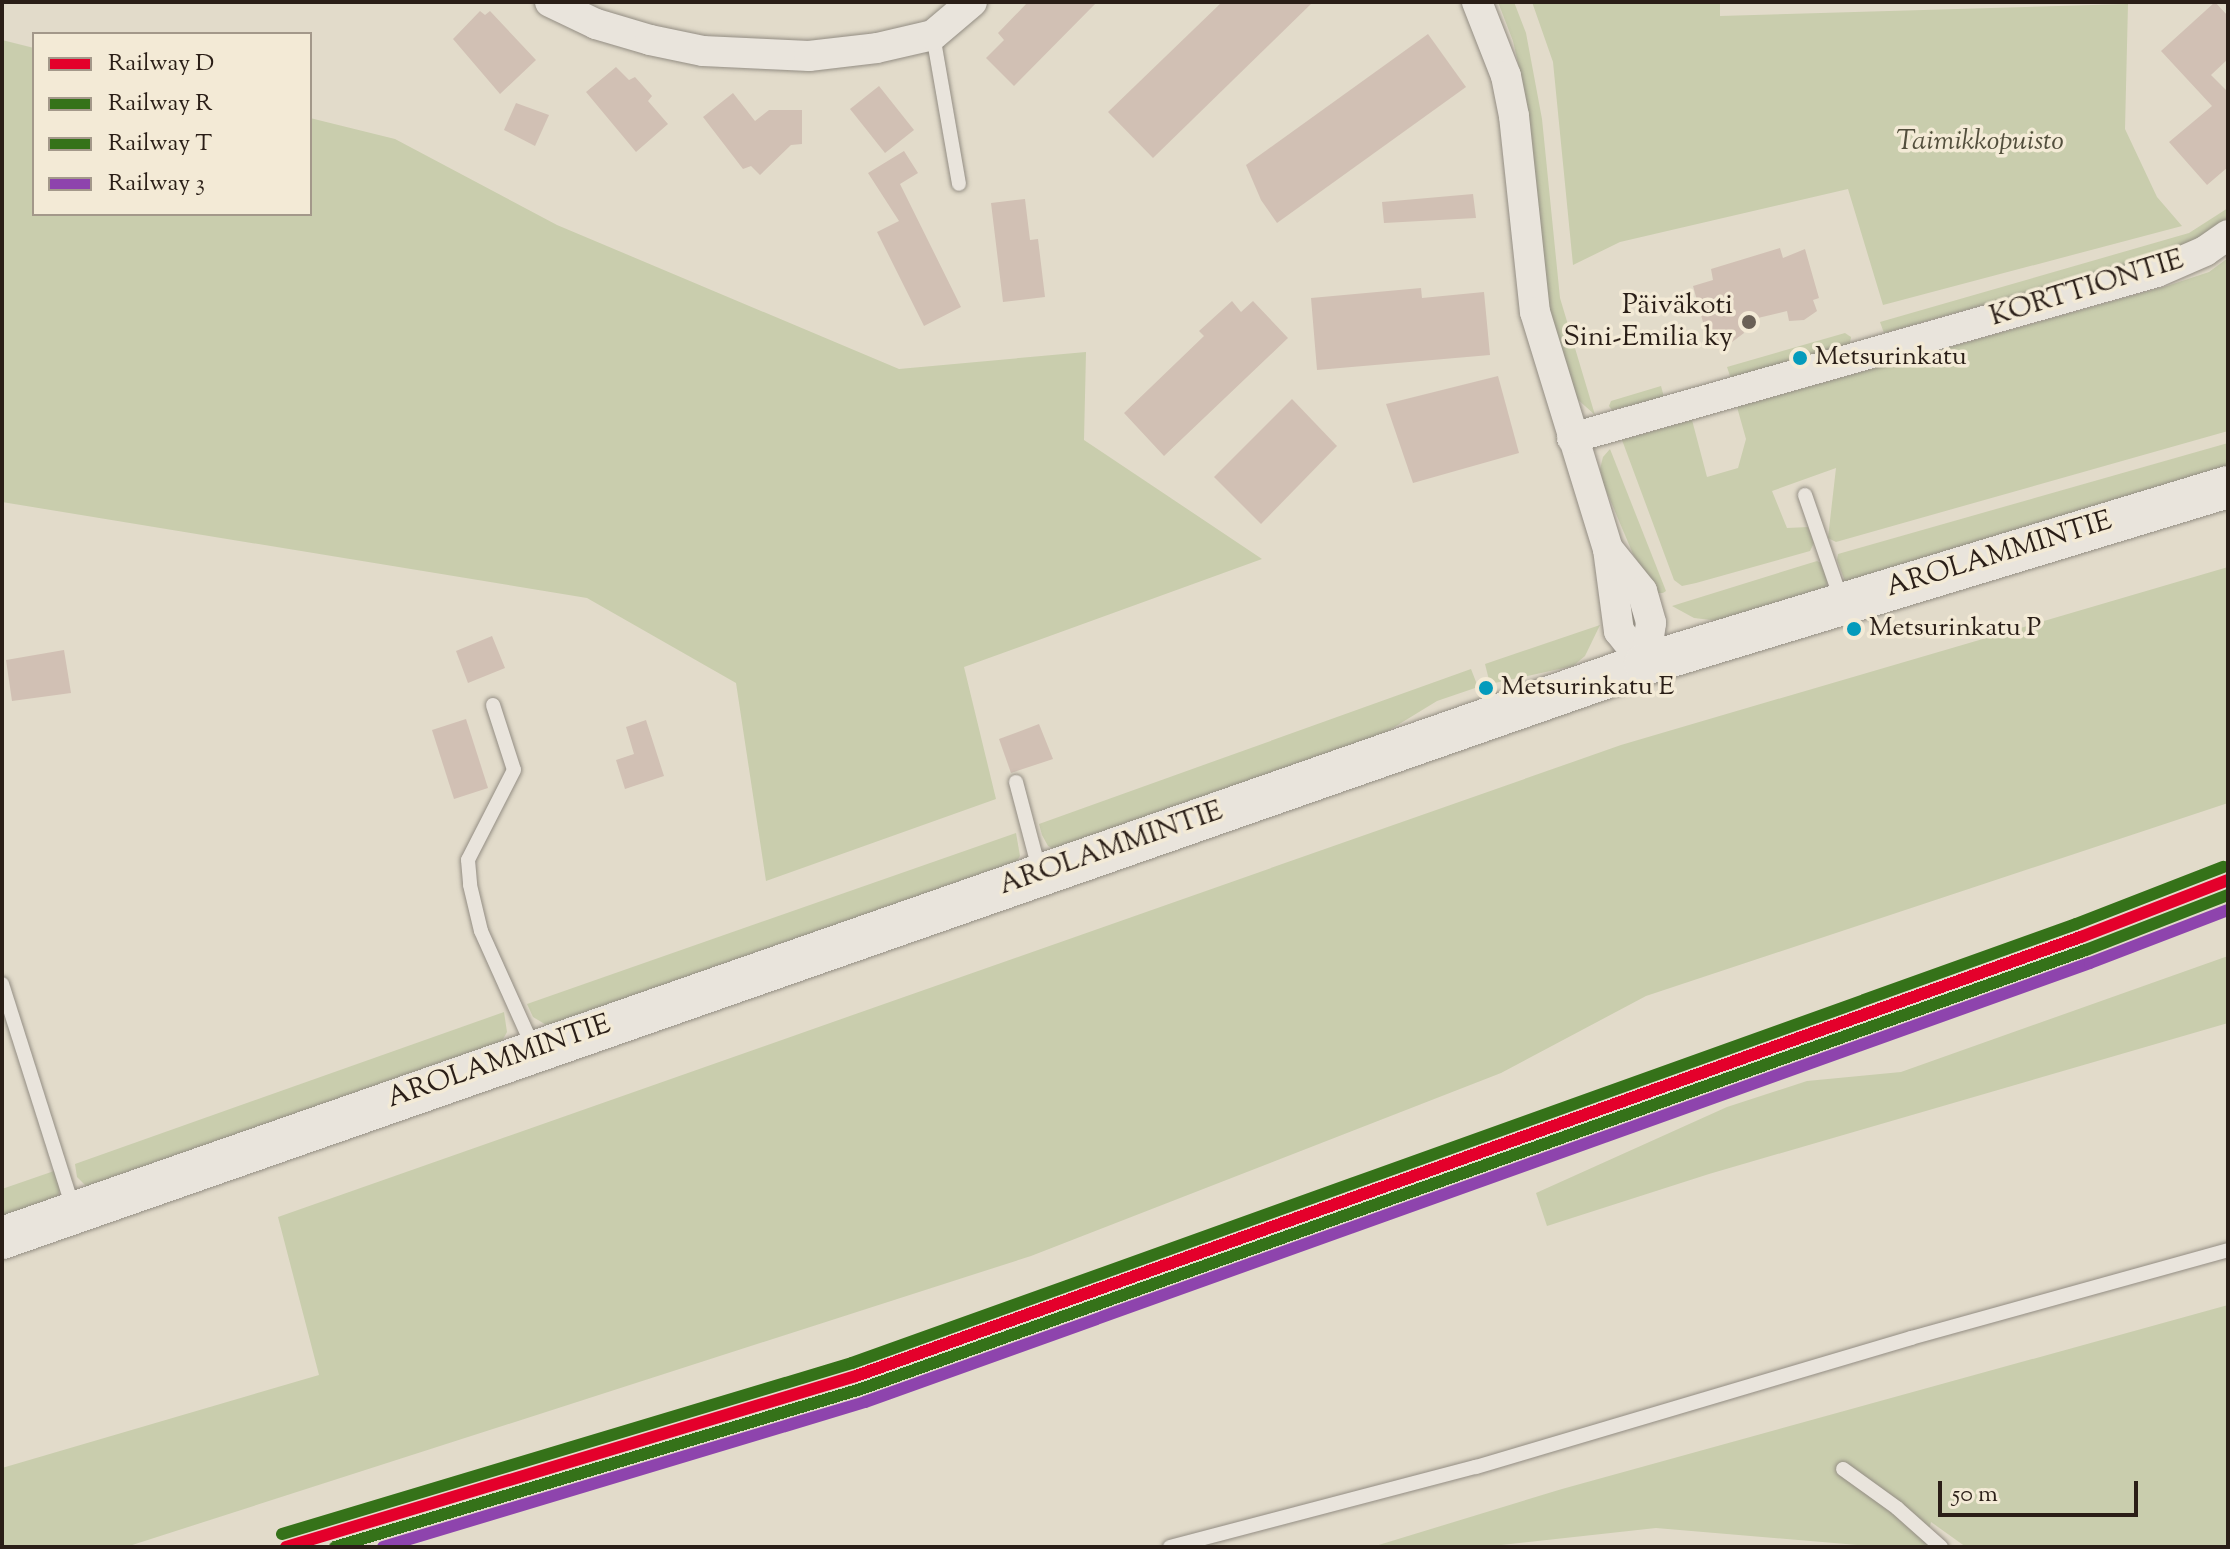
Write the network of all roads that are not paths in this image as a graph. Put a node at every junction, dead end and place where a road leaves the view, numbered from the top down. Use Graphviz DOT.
graph roads {
  1 [pos="550,2"];
  2 [pos="972,2"];
  3 [pos="1477,2"];
  4 [pos="933,35"];
  5 [pos="959,184"];
  6 [pos="2228,235"];
  7 [pos="1572,438"];
  8 [pos="2228,487"];
  9 [pos="1805,495"];
  10 [pos="1842,602"];
  11 [pos="1645,664"];
  12 [pos="493,705"];
  13 [pos="1016,782"];
  14 [pos="1040,873"];
  15 [pos="2,984"];
  16 [pos="534,1050"];
  17 [pos="75,1212"];
  18 [pos="2,1238"];
  19 [pos="2228,1250"];
  20 [pos="1843,1469"];
  21 [pos="1170,1547"];
  22 [pos="1941,1547"];
  1 -- 4 [label="street"];
  2 -- 4 [label="street"];
  3 -- 7 [label="street"];
  4 -- 5 [label="lane"];
  6 -- 7 [label="street, KORTTIONTIE"];
  7 -- 11 [label="street"];
  8 -- 10 [label="street, AROLAMMINTIE"];
  9 -- 10 [label="lane"];
  10 -- 11 [label="street, AROLAMMINTIE"];
  11 -- 14 [label="street, AROLAMMINTIE"];
  12 -- 16 [label="lane"];
  13 -- 14 [label="lane"];
  14 -- 16 [label="street, AROLAMMINTIE"];
  15 -- 17 [label="lane"];
  16 -- 17 [label="street, AROLAMMINTIE"];
  17 -- 18 [label="street, AROLAMMINTIE"];
  19 -- 21 [label="lane"];
  20 -- 22 [label="lane"];
}
